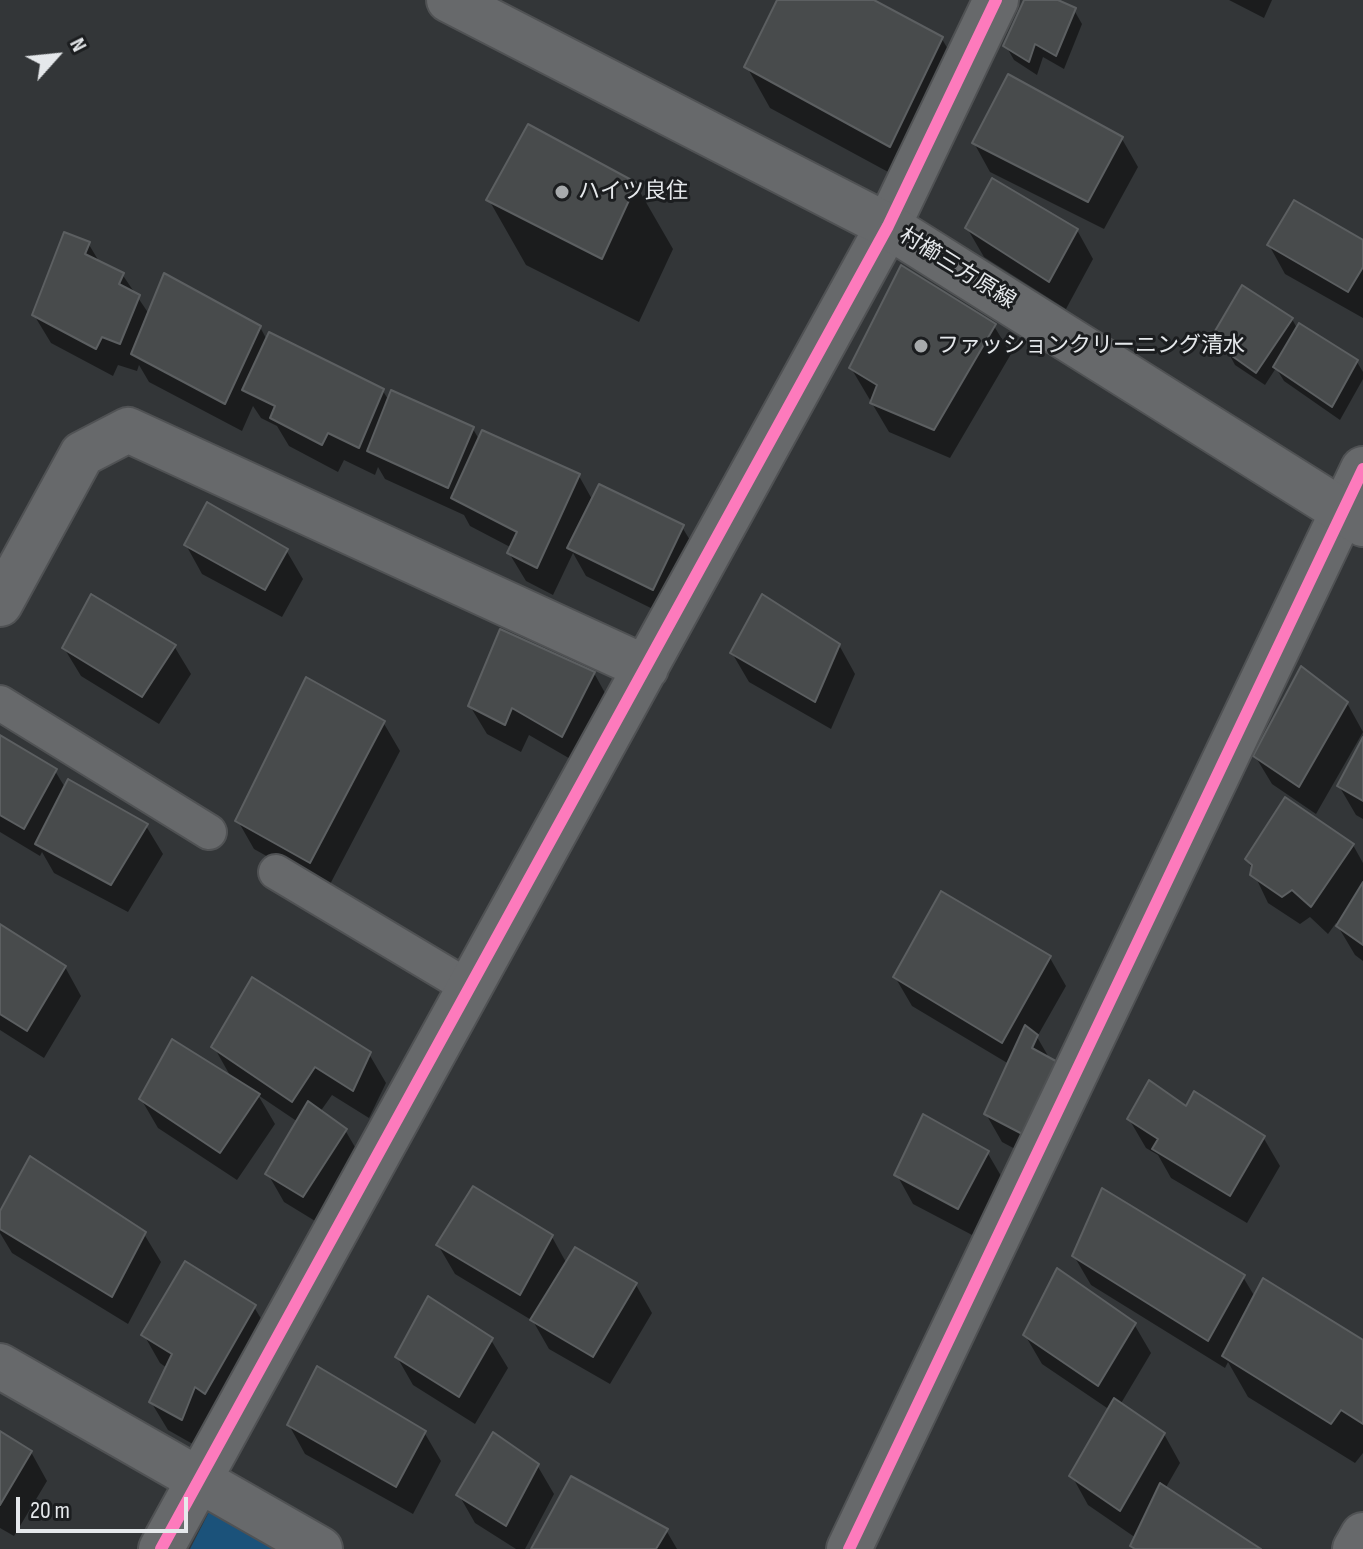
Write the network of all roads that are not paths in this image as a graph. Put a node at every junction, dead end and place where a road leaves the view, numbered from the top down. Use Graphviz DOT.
graph roads {
  1 [pos="449,0"];
  2 [pos="996,0"];
  3 [pos="888,226"];
  4 [pos="1363,469"];
  5 [pos="1353,518"];
  6 [pos="0,604"];
  7 [pos="646,668"];
  8 [pos="0,703"];
  9 [pos="209,832"];
  10 [pos="276,872"];
  11 [pos="470,988"];
  12 [pos="0,1366"];
  13 [pos="199,1479"];
  14 [pos="1363,1535"];
  15 [pos="161,1549"];
  16 [pos="320,1549"];
  17 [pos="849,1549"];
  18 [pos="1355,1549"];
  1 -- 3 [label="street, 村櫛三方原線"];
  2 -- 3 [label="street"];
  3 -- 5 [label="street, 村櫛三方原線"];
  3 -- 7 [label="street"];
  4 -- 5 [label="street"];
  5 -- 17 [label="street"];
  6 -- 7 [label="street"];
  7 -- 11 [label="street"];
  8 -- 9 [label="lane"];
  10 -- 11 [label="lane"];
  11 -- 13 [label="street"];
  12 -- 13 [label="street"];
  13 -- 15 [label="street"];
  13 -- 16 [label="street"];
  14 -- 18 [label="street"];
}
